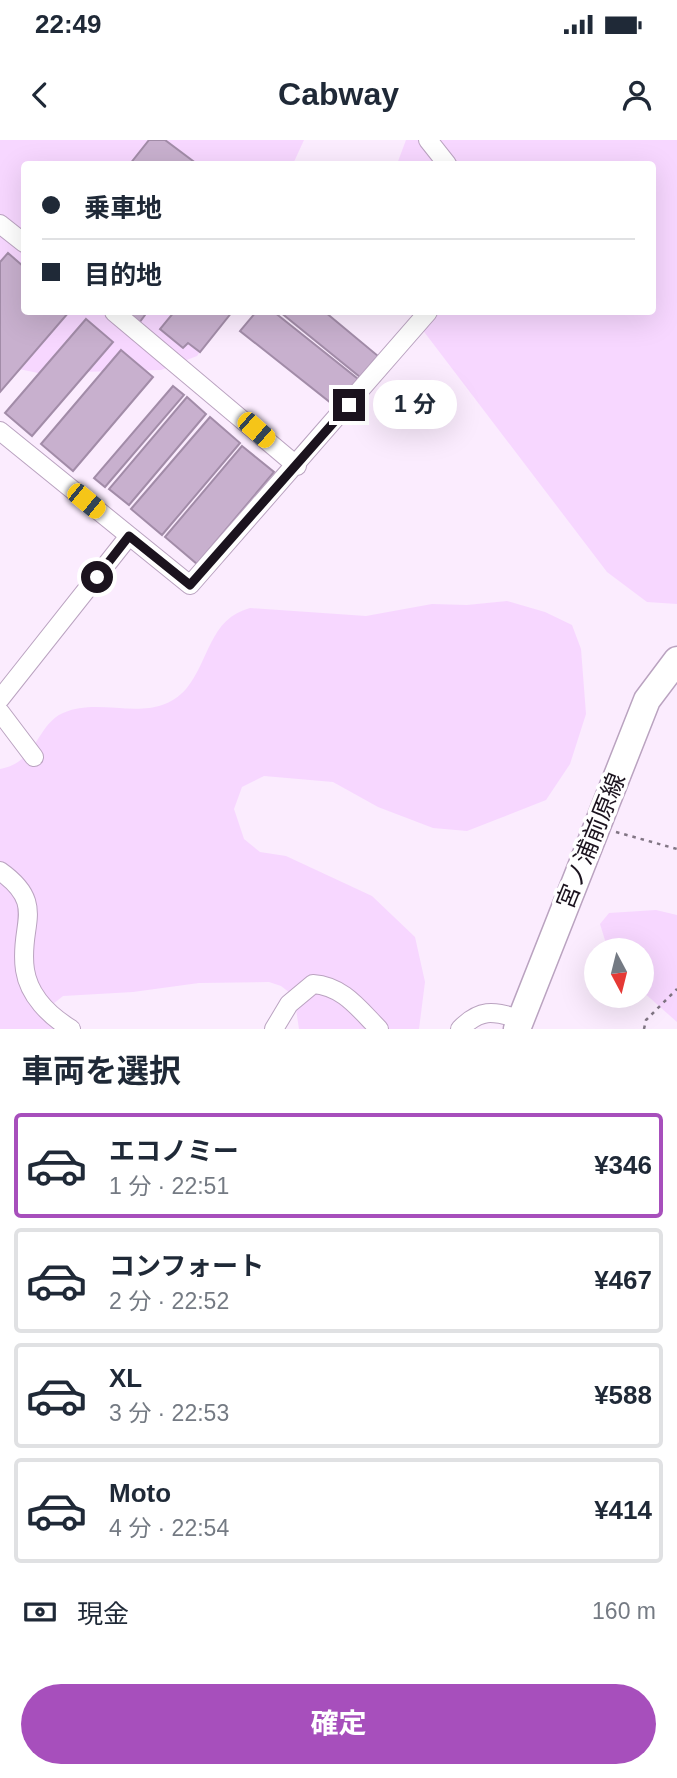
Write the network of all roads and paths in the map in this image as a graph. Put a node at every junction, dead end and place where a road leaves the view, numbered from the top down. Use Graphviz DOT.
graph roads {
  1 [pos="428,140"];
  2 [pos="445,161"];
  3 [pos="0,224"];
  4 [pos="21,241"];
  5 [pos="118,315"];
  6 [pos="425,315"];
  7 [pos="0,431"];
  8 [pos="297,466"];
  9 [pos="129,536"];
  10 [pos="677,660"];
  11 [pos="0,699"];
  12 [pos="0,712"];
  13 [pos="34,757"];
  14 [pos="596,827"];
  15 [pos="677,849"];
  16 [pos="0,871"];
  17 [pos="677,989"];
  18 [pos="519,1024"];
  19 [pos="71,1029"];
  20 [pos="274,1029"];
  21 [pos="379,1029"];
  22 [pos="460,1029"];
  23 [pos="644,1029"];
  1 -- 2 [label="street"];
  3 -- 4 [label="street"];
  5 -- 8 [label="street"];
  6 -- 8 [label="street"];
  7 -- 9 [label="street"];
  8 -- 9 [label="street"];
  9 -- 11 [label="street"];
  10 -- 14 [label="main road, 宮ノ浦前原線"];
  12 -- 13 [label="street"];
  14 -- 15 [label="path"];
  14 -- 18 [label="main road, 宮ノ浦前原線"];
  16 -- 19 [label="street"];
  17 -- 23 [label="path"];
  18 -- 22 [label="street"];
  20 -- 21 [label="street"];
}
